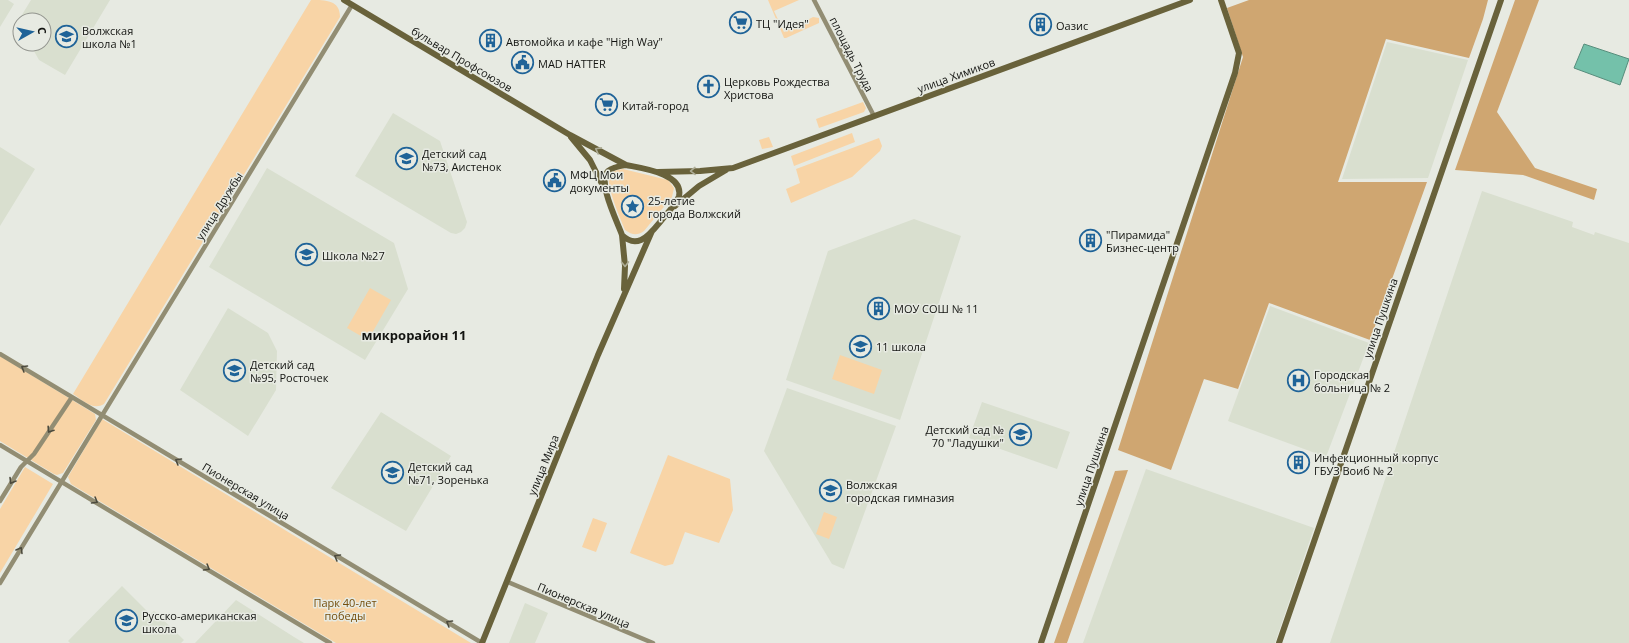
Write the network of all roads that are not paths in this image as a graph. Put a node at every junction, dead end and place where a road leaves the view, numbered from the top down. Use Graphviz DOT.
graph roads {
  1 [pos="344,0"];
  2 [pos="814,0"];
  3 [pos="1190,0"];
  4 [pos="1220,0"];
  5 [pos="1501,0"];
  6 [pos="352,5"];
  7 [pos="874,116"];
  8 [pos="570,135"];
  9 [pos="626,165"];
  10 [pos="729,169"];
  11 [pos="658,172"];
  12 [pos="604,188"];
  13 [pos="672,208"];
  14 [pos="652,231"];
  15 [pos="622,235"];
  16 [pos="624,294"];
  17 [pos="0,354"];
  18 [pos="72,397"];
  19 [pos="102,416"];
  20 [pos="0,445"];
  21 [pos="27,462"];
  22 [pos="61,482"];
  23 [pos="0,501"];
  24 [pos="508,582"];
  25 [pos="0,583"];
  26 [pos="330,643"];
  27 [pos="482,643"];
  28 [pos="653,643"];
  29 [pos="1041,643"];
  30 [pos="1279,643"];
  1 -- 6 [label="street, бульвар Профсоюзов"];
  2 -- 7 [label="street, площадь Труда"];
  3 -- 7 [label="street, улица Химиков"];
  4 -- 29 [label="street, улица Пушкина"];
  5 -- 30 [label="street, улица Пушкина"];
  6 -- 8 [label="street, бульвар Профсоюзов"];
  6 -- 19 [label="street, улица Дружбы"];
  7 -- 10 [label="street, улица Химиков"];
  9 -- 8 [label="street, бульвар Профсоюзов, one-way"];
  8 -- 12 [label="street, бульвар Профсоюзов"];
  9 -- 11 [label="street"];
  9 -- 12 [label="street"];
  10 -- 11 [label="street, улица Химиков, one-way"];
  10 -- 13 [label="street, улица Химиков"];
  11 -- 13 [label="street"];
  12 -- 15 [label="street"];
  13 -- 14 [label="street"];
  14 -- 15 [label="street"];
  14 -- 16 [label="street, улица Мира"];
  15 -- 16 [label="street, улица Мира, one-way"];
  16 -- 24 [label="street, улица Мира"];
  18 -- 17 [label="street, Пионерская улица, one-way"];
  18 -- 19 [label="street, Пионерская улица"];
  18 -- 21 [label="street, one-way"];
  19 -- 22 [label="street, улица Дружбы"];
  27 -- 19 [label="street, Пионерская улица, one-way"];
  20 -- 21 [label="street"];
  21 -- 22 [label="street"];
  21 -- 23 [label="street, one-way"];
  25 -- 22 [label="street, one-way"];
  22 -- 26 [label="street, one-way"];
  24 -- 27 [label="street, улица Мира"];
  24 -- 28 [label="street, Пионерская улица"];
}
